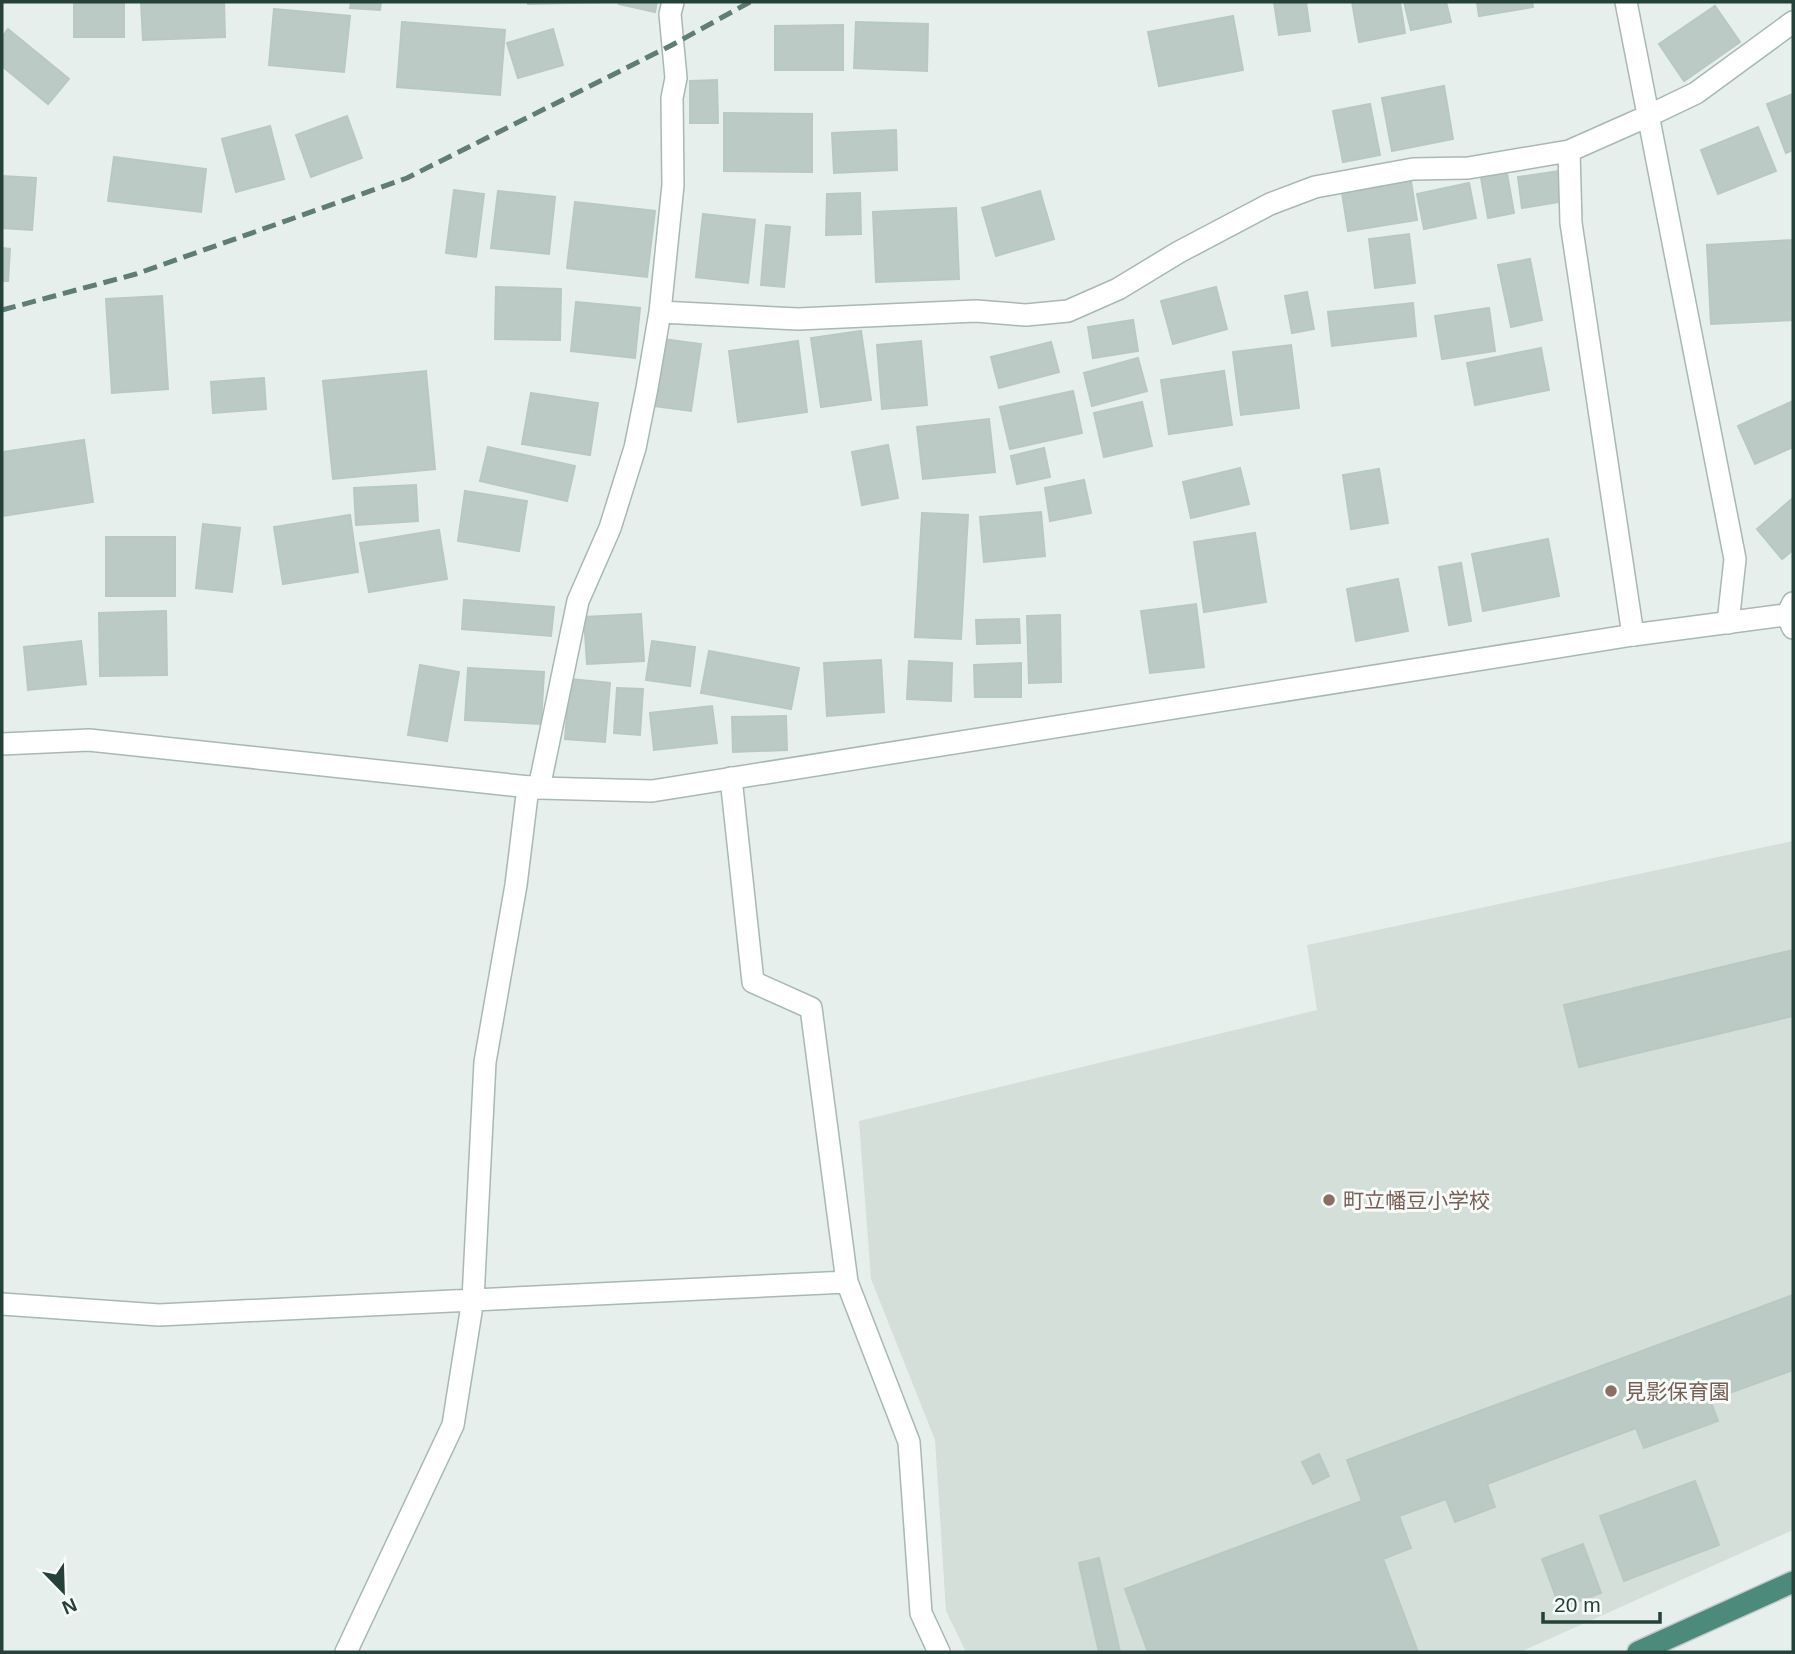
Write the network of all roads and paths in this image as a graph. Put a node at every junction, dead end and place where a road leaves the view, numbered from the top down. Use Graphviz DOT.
graph roads {
  1 [pos="673,2"];
  2 [pos="1626,2"];
  3 [pos="1793,22"];
  4 [pos="1648,117"];
  5 [pos="1569,151"];
  6 [pos="660,312"];
  7 [pos="1792,615"];
  8 [pos="1728,623"];
  9 [pos="1633,635"];
  10 [pos="2,744"];
  11 [pos="731,778"];
  12 [pos="534,787"];
  13 [pos="847,1282"];
  14 [pos="473,1299"];
  15 [pos="2,1304"];
  16 [pos="1793,1582"];
  17 [pos="346,1652"];
  18 [pos="939,1652"];
  19 [pos="1638,1652"];
  1 -- 6 [label="street"];
  2 -- 4 [label="street"];
  3 -- 4 [label="street"];
  4 -- 5 [label="street"];
  4 -- 8 [label="street"];
  5 -- 6 [label="street"];
  5 -- 9 [label="street"];
  6 -- 12 [label="street"];
  7 -- 8 [label="street"];
  8 -- 9 [label="street"];
  9 -- 11 [label="street"];
  10 -- 12 [label="street"];
  11 -- 12 [label="street"];
  11 -- 13 [label="street"];
  12 -- 14 [label="street"];
  13 -- 14 [label="street"];
  13 -- 18 [label="street"];
  14 -- 15 [label="street"];
  14 -- 17 [label="street"];
  16 -- 19 [label="highway"];
}
